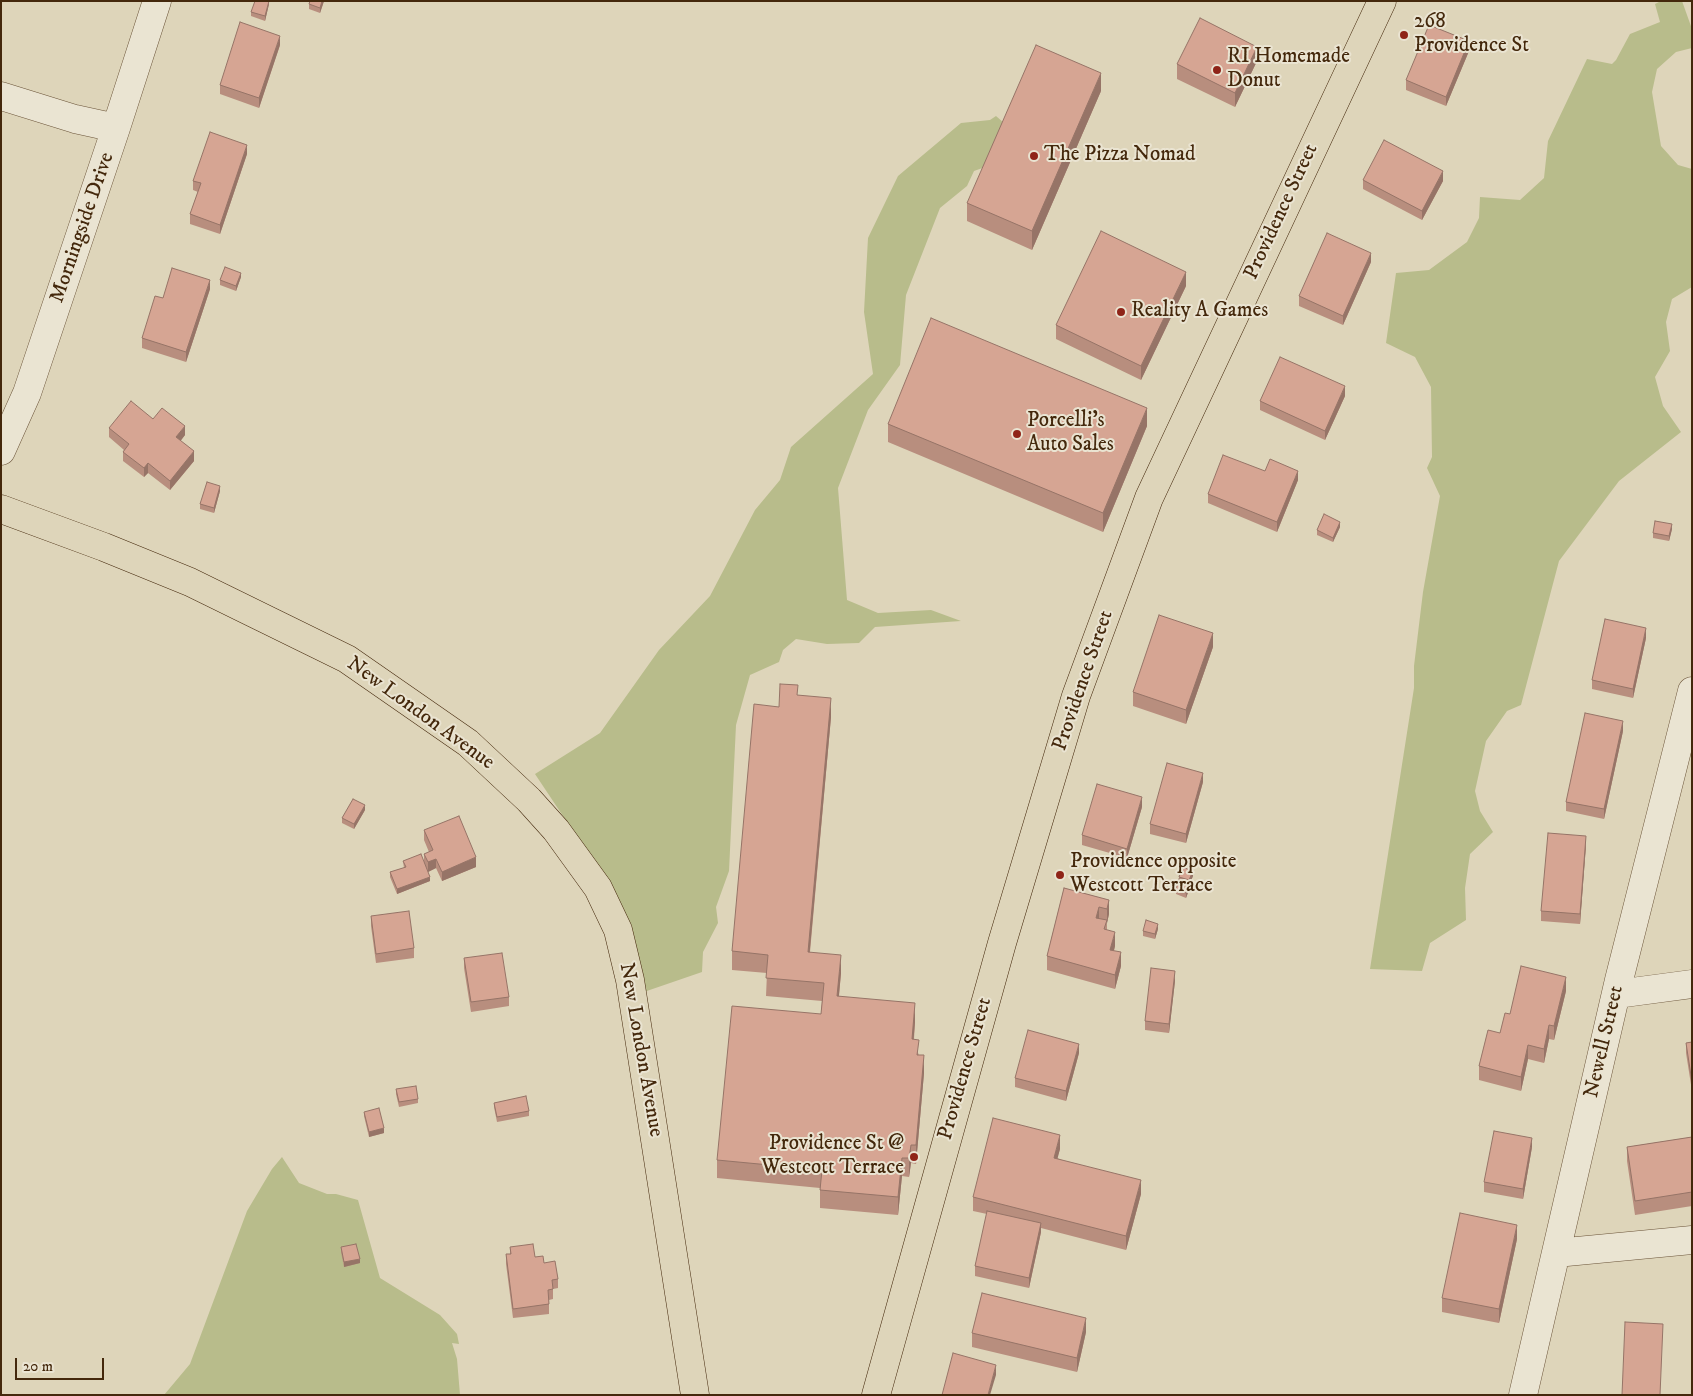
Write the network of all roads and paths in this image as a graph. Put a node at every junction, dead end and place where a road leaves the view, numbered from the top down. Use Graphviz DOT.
graph roads {
  1 [pos="157,1"];
  2 [pos="1382,1"];
  3 [pos="1,96"];
  4 [pos="116,128"];
  5 [pos="1,451"];
  6 [pos="1,509"];
  7 [pos="1691,701"];
  8 [pos="1692,984"];
  9 [pos="1617,994"];
  10 [pos="1692,1240"];
  11 [pos="1556,1253"];
  12 [pos="695,1395"];
  13 [pos="876,1395"];
  14 [pos="1523,1395"];
  1 -- 4 [label="street, Morningside Drive"];
  2 -- 13 [label="main road, Providence Street"];
  3 -- 4 [label="street"];
  4 -- 5 [label="street, Morningside Drive"];
  6 -- 12 [label="main road, New London Avenue"];
  7 -- 9 [label="street, Newell Street"];
  8 -- 9 [label="street"];
  9 -- 11 [label="street, Newell Street"];
  10 -- 11 [label="street"];
  11 -- 14 [label="street, Newell Street"];
}
